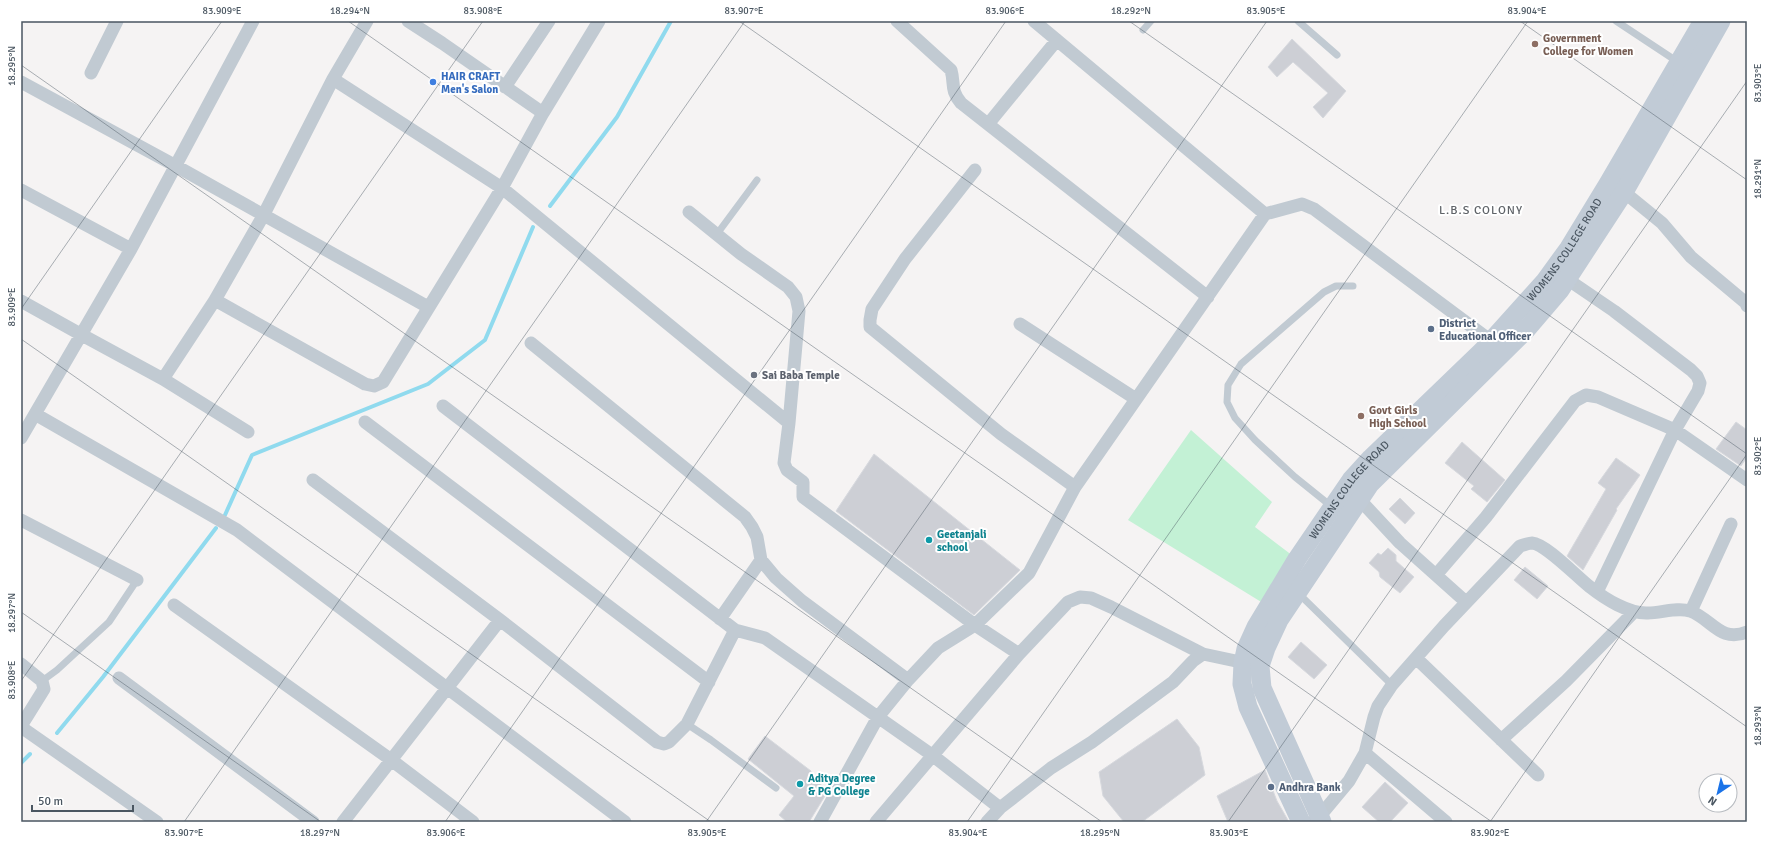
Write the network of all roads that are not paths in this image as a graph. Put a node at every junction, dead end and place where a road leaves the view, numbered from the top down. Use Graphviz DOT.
graph roads {
  1 [pos="117,21"];
  2 [pos="253,21"];
  3 [pos="367,21"];
  4 [pos="408,21"];
  5 [pos="549,21"];
  6 [pos="599,21"];
  7 [pos="897,21"];
  8 [pos="1034,21"];
  9 [pos="1151,21"];
  10 [pos="1298,21"];
  11 [pos="1616,21"];
  12 [pos="1703,21"];
  13 [pos="1721,21"];
  14 [pos="1143,30"];
  15 [pos="1057,40"];
  16 [pos="1337,55"];
  17 [pos="1678,62"];
  18 [pos="90,73"];
  19 [pos="333,79"];
  20 [pos="21,82"];
  21 [pos="505,87"];
  22 [pos="543,113"];
  23 [pos="989,123"];
  24 [pos="176,166"];
  25 [pos="975,170"];
  26 [pos="757,180"];
  27 [pos="502,188"];
  28 [pos="21,190"];
  29 [pos="1624,192"];
  30 [pos="689,212"];
  31 [pos="1265,214"];
  32 [pos="263,216"];
  33 [pos="718,233"];
  34 [pos="131,249"];
  35 [pos="1566,279"];
  36 [pos="1353,286"];
  37 [pos="1208,297"];
  38 [pos="215,300"];
  39 [pos="21,301"];
  40 [pos="1747,304"];
  41 [pos="428,307"];
  42 [pos="1020,324"];
  43 [pos="82,335"];
  44 [pos="1491,341"];
  45 [pos="531,343"];
  46 [pos="163,379"];
  47 [pos="1136,399"];
  48 [pos="443,406"];
  49 [pos="35,414"];
  50 [pos="365,422"];
  51 [pos="789,423"];
  52 [pos="1675,430"];
  53 [pos="248,432"];
  54 [pos="21,438"];
  55 [pos="313,480"];
  56 [pos="1747,480"];
  57 [pos="1075,487"];
  58 [pos="1360,500"];
  59 [pos="1340,512"];
  60 [pos="21,520"];
  61 [pos="1731,524"];
  62 [pos="762,561"];
  63 [pos="1436,575"];
  64 [pos="137,580"];
  65 [pos="1298,592"];
  66 [pos="1597,592"];
  67 [pos="1466,602"];
  68 [pos="174,605"];
  69 [pos="1634,612"];
  70 [pos="1691,612"];
  71 [pos="720,619"];
  72 [pos="500,620"];
  73 [pos="975,625"];
  74 [pos="739,632"];
  75 [pos="1747,632"];
  76 [pos="1019,654"];
  77 [pos="1203,654"];
  78 [pos="1416,658"];
  79 [pos="21,664"];
  80 [pos="1252,664"];
  81 [pos="119,678"];
  82 [pos="908,680"];
  83 [pos="42,681"];
  84 [pos="709,682"];
  85 [pos="1392,685"];
  86 [pos="447,687"];
  87 [pos="878,717"];
  88 [pos="21,727"];
  89 [pos="690,727"];
  90 [pos="1502,740"];
  91 [pos="1365,753"];
  92 [pos="932,755"];
  93 [pos="390,760"];
  94 [pos="1538,775"];
  95 [pos="776,788"];
  96 [pos="1000,808"];
  97 [pos="1318,820"];
  98 [pos="157,822"];
  99 [pos="313,822"];
  100 [pos="343,822"];
  101 [pos="473,822"];
  102 [pos="625,822"];
  103 [pos="820,822"];
  104 [pos="876,822"];
  105 [pos="987,822"];
  106 [pos="1302,822"];
  107 [pos="1446,822"];
  1 -- 18 [label="street"];
  2 -- 24 [label="street"];
  3 -- 19 [label="street"];
  4 -- 21 [label="street"];
  5 -- 21 [label="street"];
  6 -- 22 [label="street"];
  7 -- 23 [label="street"];
  8 -- 15 [label="street"];
  9 -- 14 [label="lane"];
  10 -- 16 [label="lane"];
  11 -- 17 [label="lane"];
  12 -- 17 [label="main road, WOMENS COLLEGE ROAD"];
  13 -- 29 [label="main road, WOMENS COLLEGE ROAD"];
  15 -- 23 [label="street"];
  15 -- 31 [label="street"];
  17 -- 44 [label="main road, WOMENS COLLEGE ROAD"];
  19 -- 27 [label="street"];
  19 -- 32 [label="street"];
  20 -- 24 [label="street"];
  21 -- 22 [label="street"];
  22 -- 27 [label="street"];
  23 -- 37 [label="street"];
  24 -- 32 [label="street"];
  24 -- 34 [label="street"];
  25 -- 57 [label="street"];
  26 -- 33 [label="lane"];
  27 -- 41 [label="street"];
  27 -- 51 [label="street"];
  28 -- 34 [label="street"];
  29 -- 35 [label="main road, WOMENS COLLEGE ROAD"];
  29 -- 40 [label="street"];
  30 -- 33 [label="street"];
  31 -- 37 [label="street"];
  31 -- 44 [label="street"];
  32 -- 38 [label="street"];
  32 -- 41 [label="street"];
  33 -- 51 [label="street"];
  34 -- 43 [label="street"];
  35 -- 52 [label="street"];
  35 -- 58 [label="main road, WOMENS COLLEGE ROAD"];
  36 -- 59 [label="lane"];
  37 -- 47 [label="street"];
  38 -- 41 [label="street"];
  38 -- 46 [label="street"];
  39 -- 43 [label="street"];
  42 -- 47 [label="street"];
  43 -- 46 [label="street"];
  43 -- 49 [label="street"];
  44 -- 59 [label="main road, WOMENS COLLEGE ROAD"];
  45 -- 62 [label="street"];
  46 -- 53 [label="street"];
  47 -- 57 [label="street"];
  48 -- 71 [label="street"];
  49 -- 54 [label="street"];
  49 -- 86 [label="street"];
  50 -- 84 [label="street"];
  51 -- 73 [label="street"];
  52 -- 56 [label="street"];
  52 -- 63 [label="street"];
  52 -- 66 [label="street"];
  55 -- 72 [label="street"];
  57 -- 73 [label="street"];
  58 -- 59 [label="main road, WOMENS COLLEGE ROAD"];
  58 -- 63 [label="street"];
  59 -- 65 [label="main road, WOMENS COLLEGE ROAD"];
  59 -- 80 [label="main road, WOMENS COLLEGE ROAD"];
  60 -- 64 [label="street"];
  61 -- 70 [label="street"];
  62 -- 71 [label="street"];
  62 -- 82 [label="street"];
  63 -- 67 [label="street"];
  64 -- 83 [label="lane"];
  65 -- 80 [label="main road, WOMENS COLLEGE ROAD"];
  65 -- 85 [label="lane"];
  66 -- 67 [label="street"];
  66 -- 69 [label="street"];
  67 -- 78 [label="street"];
  68 -- 93 [label="street"];
  69 -- 70 [label="street"];
  69 -- 90 [label="street"];
  70 -- 75 [label="street"];
  71 -- 74 [label="street"];
  72 -- 86 [label="street"];
  72 -- 89 [label="street"];
  73 -- 76 [label="street"];
  73 -- 82 [label="street"];
  74 -- 84 [label="street"];
  74 -- 87 [label="street"];
  76 -- 77 [label="street"];
  76 -- 92 [label="street"];
  77 -- 80 [label="street"];
  77 -- 96 [label="street"];
  78 -- 85 [label="street"];
  78 -- 90 [label="street"];
  79 -- 83 [label="street"];
  80 -- 97 [label="main road, WOMENS COLLEGE ROAD"];
  80 -- 106 [label="main road, WOMENS COLLEGE ROAD"];
  81 -- 99 [label="street"];
  82 -- 87 [label="street"];
  83 -- 88 [label="street"];
  84 -- 89 [label="street"];
  85 -- 91 [label="street"];
  86 -- 93 [label="street"];
  86 -- 102 [label="street"];
  87 -- 92 [label="street"];
  87 -- 103 [label="street"];
  88 -- 98 [label="street"];
  89 -- 95 [label="lane"];
  90 -- 94 [label="street"];
  91 -- 97 [label="street"];
  91 -- 107 [label="street"];
  92 -- 96 [label="street"];
  92 -- 104 [label="street"];
  93 -- 100 [label="street"];
  93 -- 101 [label="street"];
  96 -- 105 [label="street"];
}
